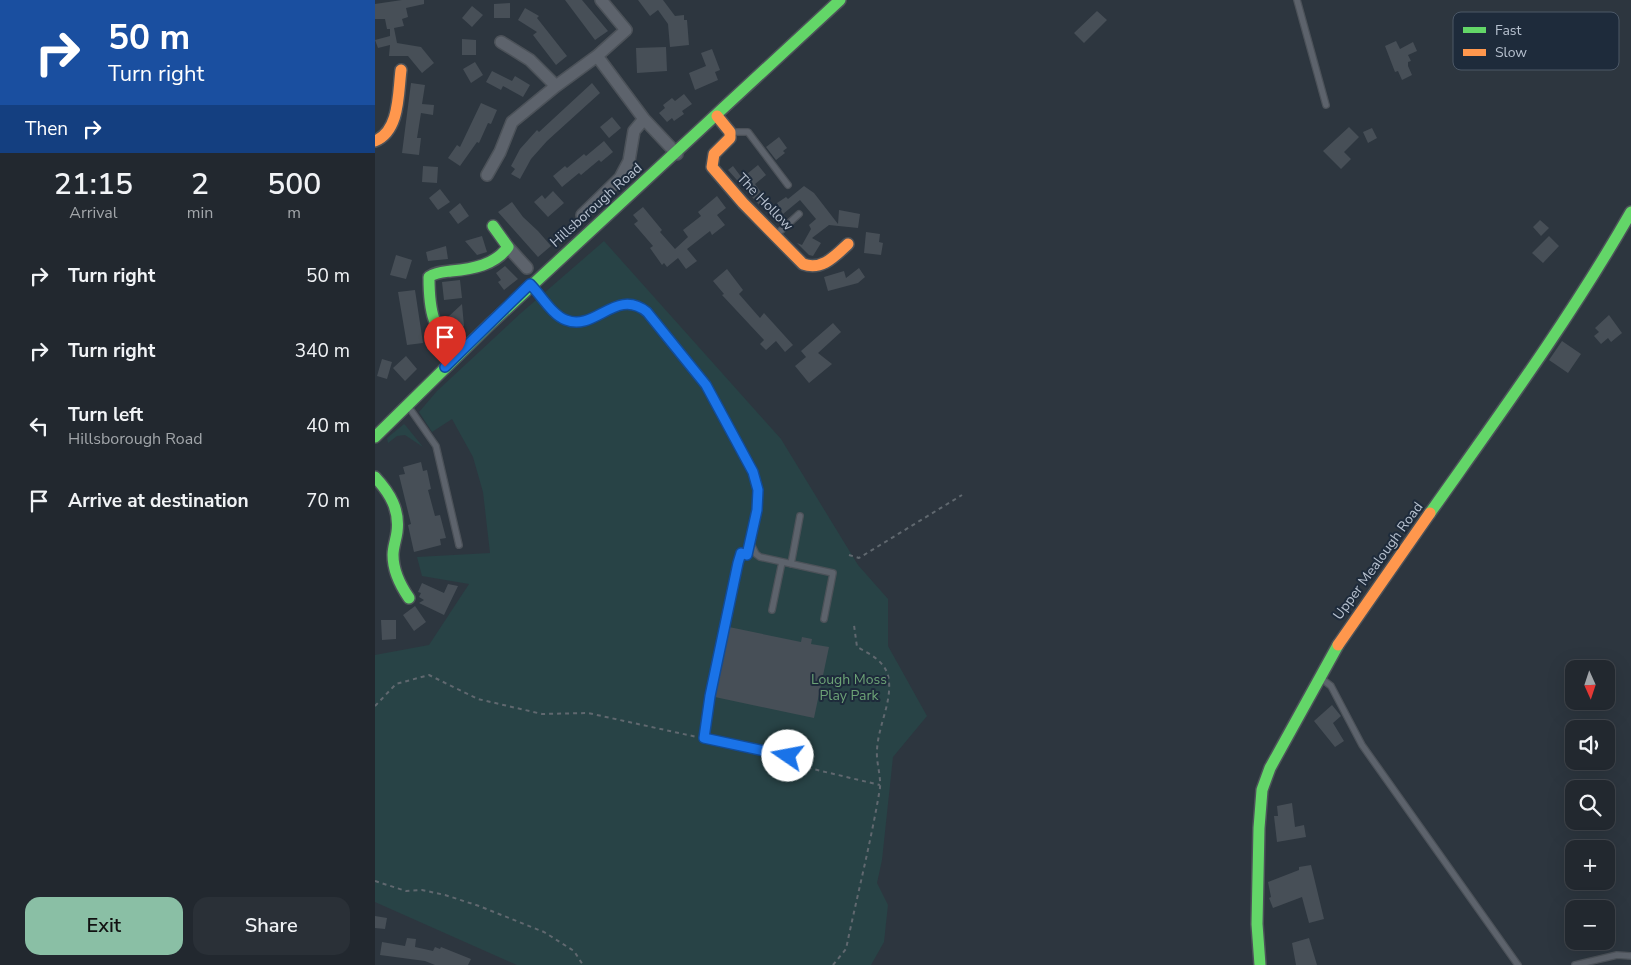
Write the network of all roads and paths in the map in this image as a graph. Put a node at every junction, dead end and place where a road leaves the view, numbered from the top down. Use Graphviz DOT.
graph roads {
  1 [pos="601,0"];
  2 [pos="840,0"];
  3 [pos="1297,0"];
  4 [pos="501,42"];
  5 [pos="597,56"];
  6 [pos="401,70"];
  7 [pos="556,86"];
  8 [pos="1326,105"];
  9 [pos="717,116"];
  10 [pos="644,119"];
  11 [pos="730,132"];
  12 [pos="375,141"];
  13 [pos="677,154"];
  14 [pos="487,175"];
  15 [pos="787,185"];
  16 [pos="1631,212"];
  17 [pos="799,214"];
  18 [pos="582,215"];
  19 [pos="493,226"];
  20 [pos="775,236"];
  21 [pos="848,244"];
  22 [pos="508,247"];
  23 [pos="527,268"];
  24 [pos="530,284"];
  25 [pos="458,355"];
  26 [pos="406,405"];
  27 [pos="375,437"];
  28 [pos="375,477"];
  29 [pos="962,495"];
  30 [pos="800,516"];
  31 [pos="751,544"];
  32 [pos="459,546"];
  33 [pos="849,555"];
  34 [pos="782,562"];
  35 [pos="791,564"];
  36 [pos="409,598"];
  37 [pos="772,610"];
  38 [pos="824,619"];
  39 [pos="854,626"];
  40 [pos="1321,677"];
  41 [pos="375,706"];
  42 [pos="704,738"];
  43 [pos="788,756"];
  44 [pos="880,785"];
  45 [pos="375,881"];
  46 [pos="1631,956"];
  47 [pos="583,965"];
  48 [pos="833,965"];
  49 [pos="1261,965"];
  50 [pos="1519,965"];
  51 [pos="1575,965"];
  1 -- 5 [label="street"];
  2 -- 9 [label="street, Hillsborough Road"];
  3 -- 8 [label="lane"];
  4 -- 7 [label="street"];
  5 -- 7 [label="street"];
  5 -- 10 [label="street"];
  6 -- 12 [label="street"];
  7 -- 14 [label="street"];
  9 -- 11 [label="street"];
  9 -- 13 [label="street, Hillsborough Road"];
  10 -- 13 [label="street"];
  10 -- 18 [label="street"];
  11 -- 15 [label="lane"];
  11 -- 20 [label="street, The Hollow"];
  13 -- 24 [label="street, Hillsborough Road"];
  16 -- 40 [label="street, Upper Mealough Road"];
  17 -- 20 [label="lane"];
  19 -- 22 [label="street"];
  20 -- 21 [label="street, The Hollow"];
  22 -- 23 [label="street"];
  22 -- 25 [label="street"];
  24 -- 25 [label="street, Hillsborough Road"];
  24 -- 31 [label="lane"];
  25 -- 26 [label="street, Hillsborough Road"];
  26 -- 27 [label="street, Hillsborough Road"];
  26 -- 32 [label="lane"];
  28 -- 36 [label="street"];
  29 -- 33 [label="path"];
  30 -- 35 [label="lane"];
  31 -- 34 [label="lane"];
  31 -- 42 [label="lane"];
  34 -- 35 [label="lane"];
  34 -- 37 [label="lane"];
  35 -- 38 [label="lane"];
  39 -- 44 [label="path"];
  40 -- 49 [label="street, Upper Mealough Road"];
  40 -- 50 [label="lane"];
  41 -- 42 [label="path"];
  42 -- 43 [label="lane"];
  43 -- 44 [label="path"];
  44 -- 48 [label="path"];
  45 -- 47 [label="path"];
  46 -- 51 [label="lane"];
}
